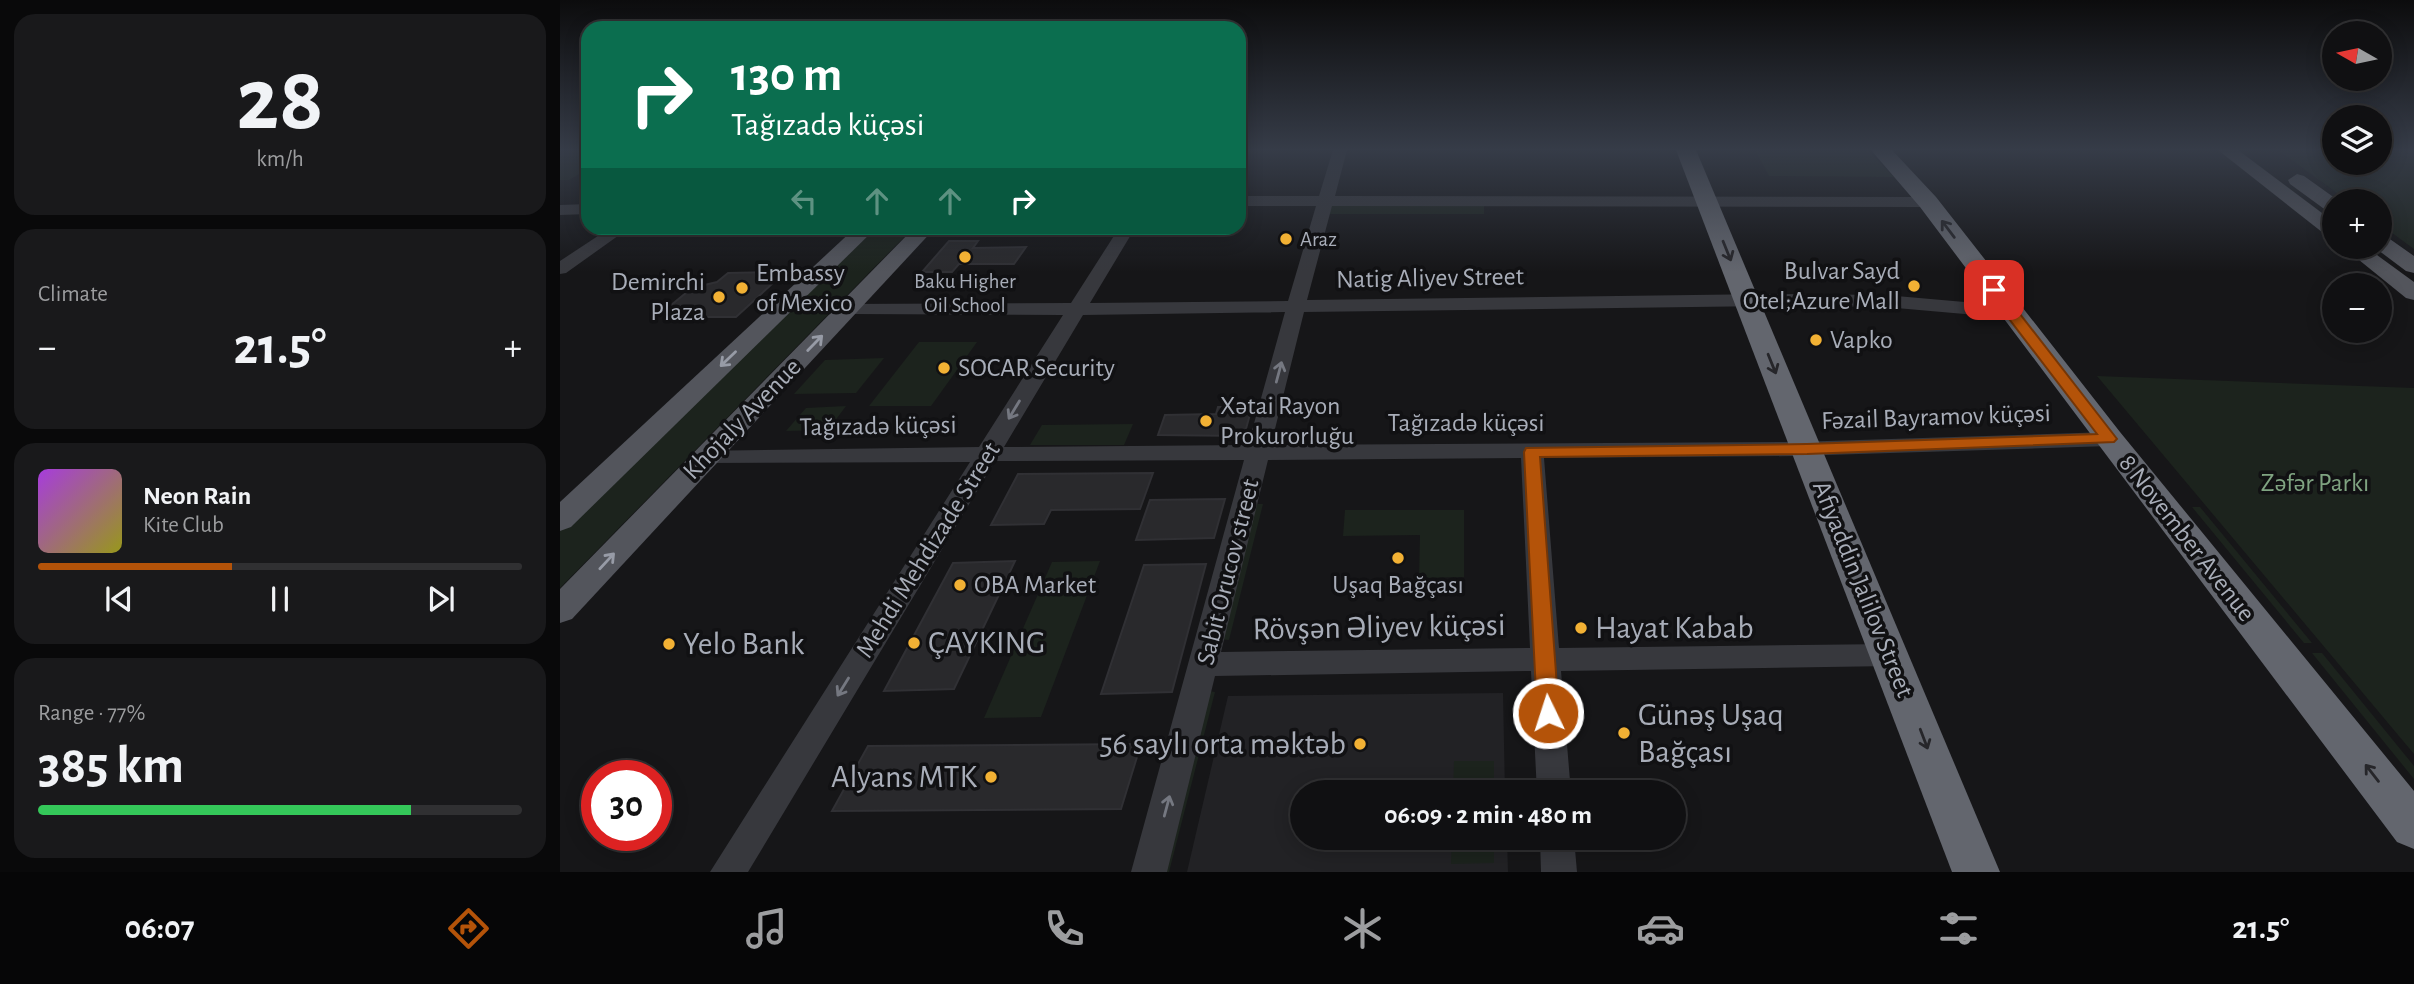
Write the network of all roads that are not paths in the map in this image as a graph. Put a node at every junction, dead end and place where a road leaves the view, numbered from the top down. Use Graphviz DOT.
graph roads {
  1 [pos="1328,191"];
  2 [pos="1703,191"];
  3 [pos="1918,191"];
  4 [pos="2281,191"];
  5 [pos="1325,200"];
  6 [pos="1246,201"];
  7 [pos="1708,202"];
  8 [pos="1928,202"];
  9 [pos="560,209"];
  10 [pos="581,209"];
  11 [pos="2322,223"];
  12 [pos="611,235"];
  13 [pos="859,235"];
  14 [pos="918,235"];
  15 [pos="1124,235"];
  16 [pos="2392,250"];
  17 [pos="2369,259"];
  18 [pos="2414,266"];
  19 [pos="560,269"];
  20 [pos="2414,293"];
  21 [pos="1746,300"];
  22 [pos="1297,306"];
  23 [pos="849,308"];
  24 [pos="1077,309"];
  25 [pos="2010,312"];
  26 [pos="2109,439"];
  27 [pos="1807,449"];
  28 [pos="1259,451"];
  29 [pos="1532,452"];
  30 [pos="987,454"];
  31 [pos="705,456"];
  32 [pos="560,520"];
  33 [pos="560,610"];
  34 [pos="1891,655"];
  35 [pos="1545,659"];
  36 [pos="1205,664"];
  37 [pos="1553,780"];
  38 [pos="2414,827"];
  39 [pos="1558,850"];
  40 [pos="728,872"];
  41 [pos="1149,872"];
  42 [pos="1559,872"];
  43 [pos="1976,872"];
  1 -- 5 [label="street, Sabit Orucov street"];
  2 -- 7 [label="highway, Afiyaddin Jalilov Street"];
  3 -- 8 [label="highway, 8 November Avenue"];
  4 -- 11 [label="main road"];
  5 -- 6 [label="street"];
  5 -- 7 [label="street"];
  5 -- 22 [label="street, Sabit Orucov street"];
  7 -- 8 [label="street"];
  7 -- 21 [label="highway, Afiyaddin Jalilov Street, one-way"];
  25 -- 8 [label="highway, 8 November Avenue, one-way"];
  9 -- 10 [label="street"];
  12 -- 19 [label="street"];
  13 -- 32 [label="main road, Khojaly Avenue, one-way"];
  14 -- 23 [label="main road, Khojaly Avenue"];
  15 -- 24 [label="street, Mehdi Mehdizade Street"];
  16 -- 18 [label="main road"];
  17 -- 20 [label="main road"];
  21 -- 22 [label="street, Natig Aliyev Street"];
  21 -- 25 [label="street, Natig Aliyev Street"];
  21 -- 27 [label="highway, Afiyaddin Jalilov Street, one-way"];
  22 -- 24 [label="street, Natig Aliyev Street"];
  28 -- 22 [label="street, Sabit Orucov street, one-way"];
  23 -- 24 [label="street, Natig Aliyev Street"];
  31 -- 23 [label="main road, Khojaly Avenue, one-way"];
  24 -- 30 [label="street, Mehdi Mehdizade Street, one-way"];
  25 -- 26 [label="highway, 8 November Avenue"];
  26 -- 27 [label="street, Fəzail Bayramov küçəsi"];
  38 -- 26 [label="highway, 8 November Avenue, one-way"];
  27 -- 29 [label="street, Tağızadə küçəsi"];
  27 -- 34 [label="highway, Afiyaddin Jalilov Street"];
  28 -- 29 [label="street, Tağızadə küçəsi"];
  28 -- 30 [label="street, Tağızadə küçəsi"];
  28 -- 36 [label="street, Sabit Orucov street"];
  29 -- 35 [label="street"];
  30 -- 31 [label="street, Tağızadə küçəsi"];
  30 -- 40 [label="street, Mehdi Mehdizade Street, one-way"];
  33 -- 31 [label="main road, Khojaly Avenue, one-way"];
  34 -- 35 [label="street, Rövşən Əliyev küçəsi"];
  34 -- 43 [label="highway, Afiyaddin Jalilov Street, one-way"];
  35 -- 36 [label="street, Rövşən Əliyev küçəsi"];
  35 -- 37 [label="street"];
  41 -- 36 [label="street, Sabit Orucov street, one-way"];
  39 -- 42 [label="street"];
}
